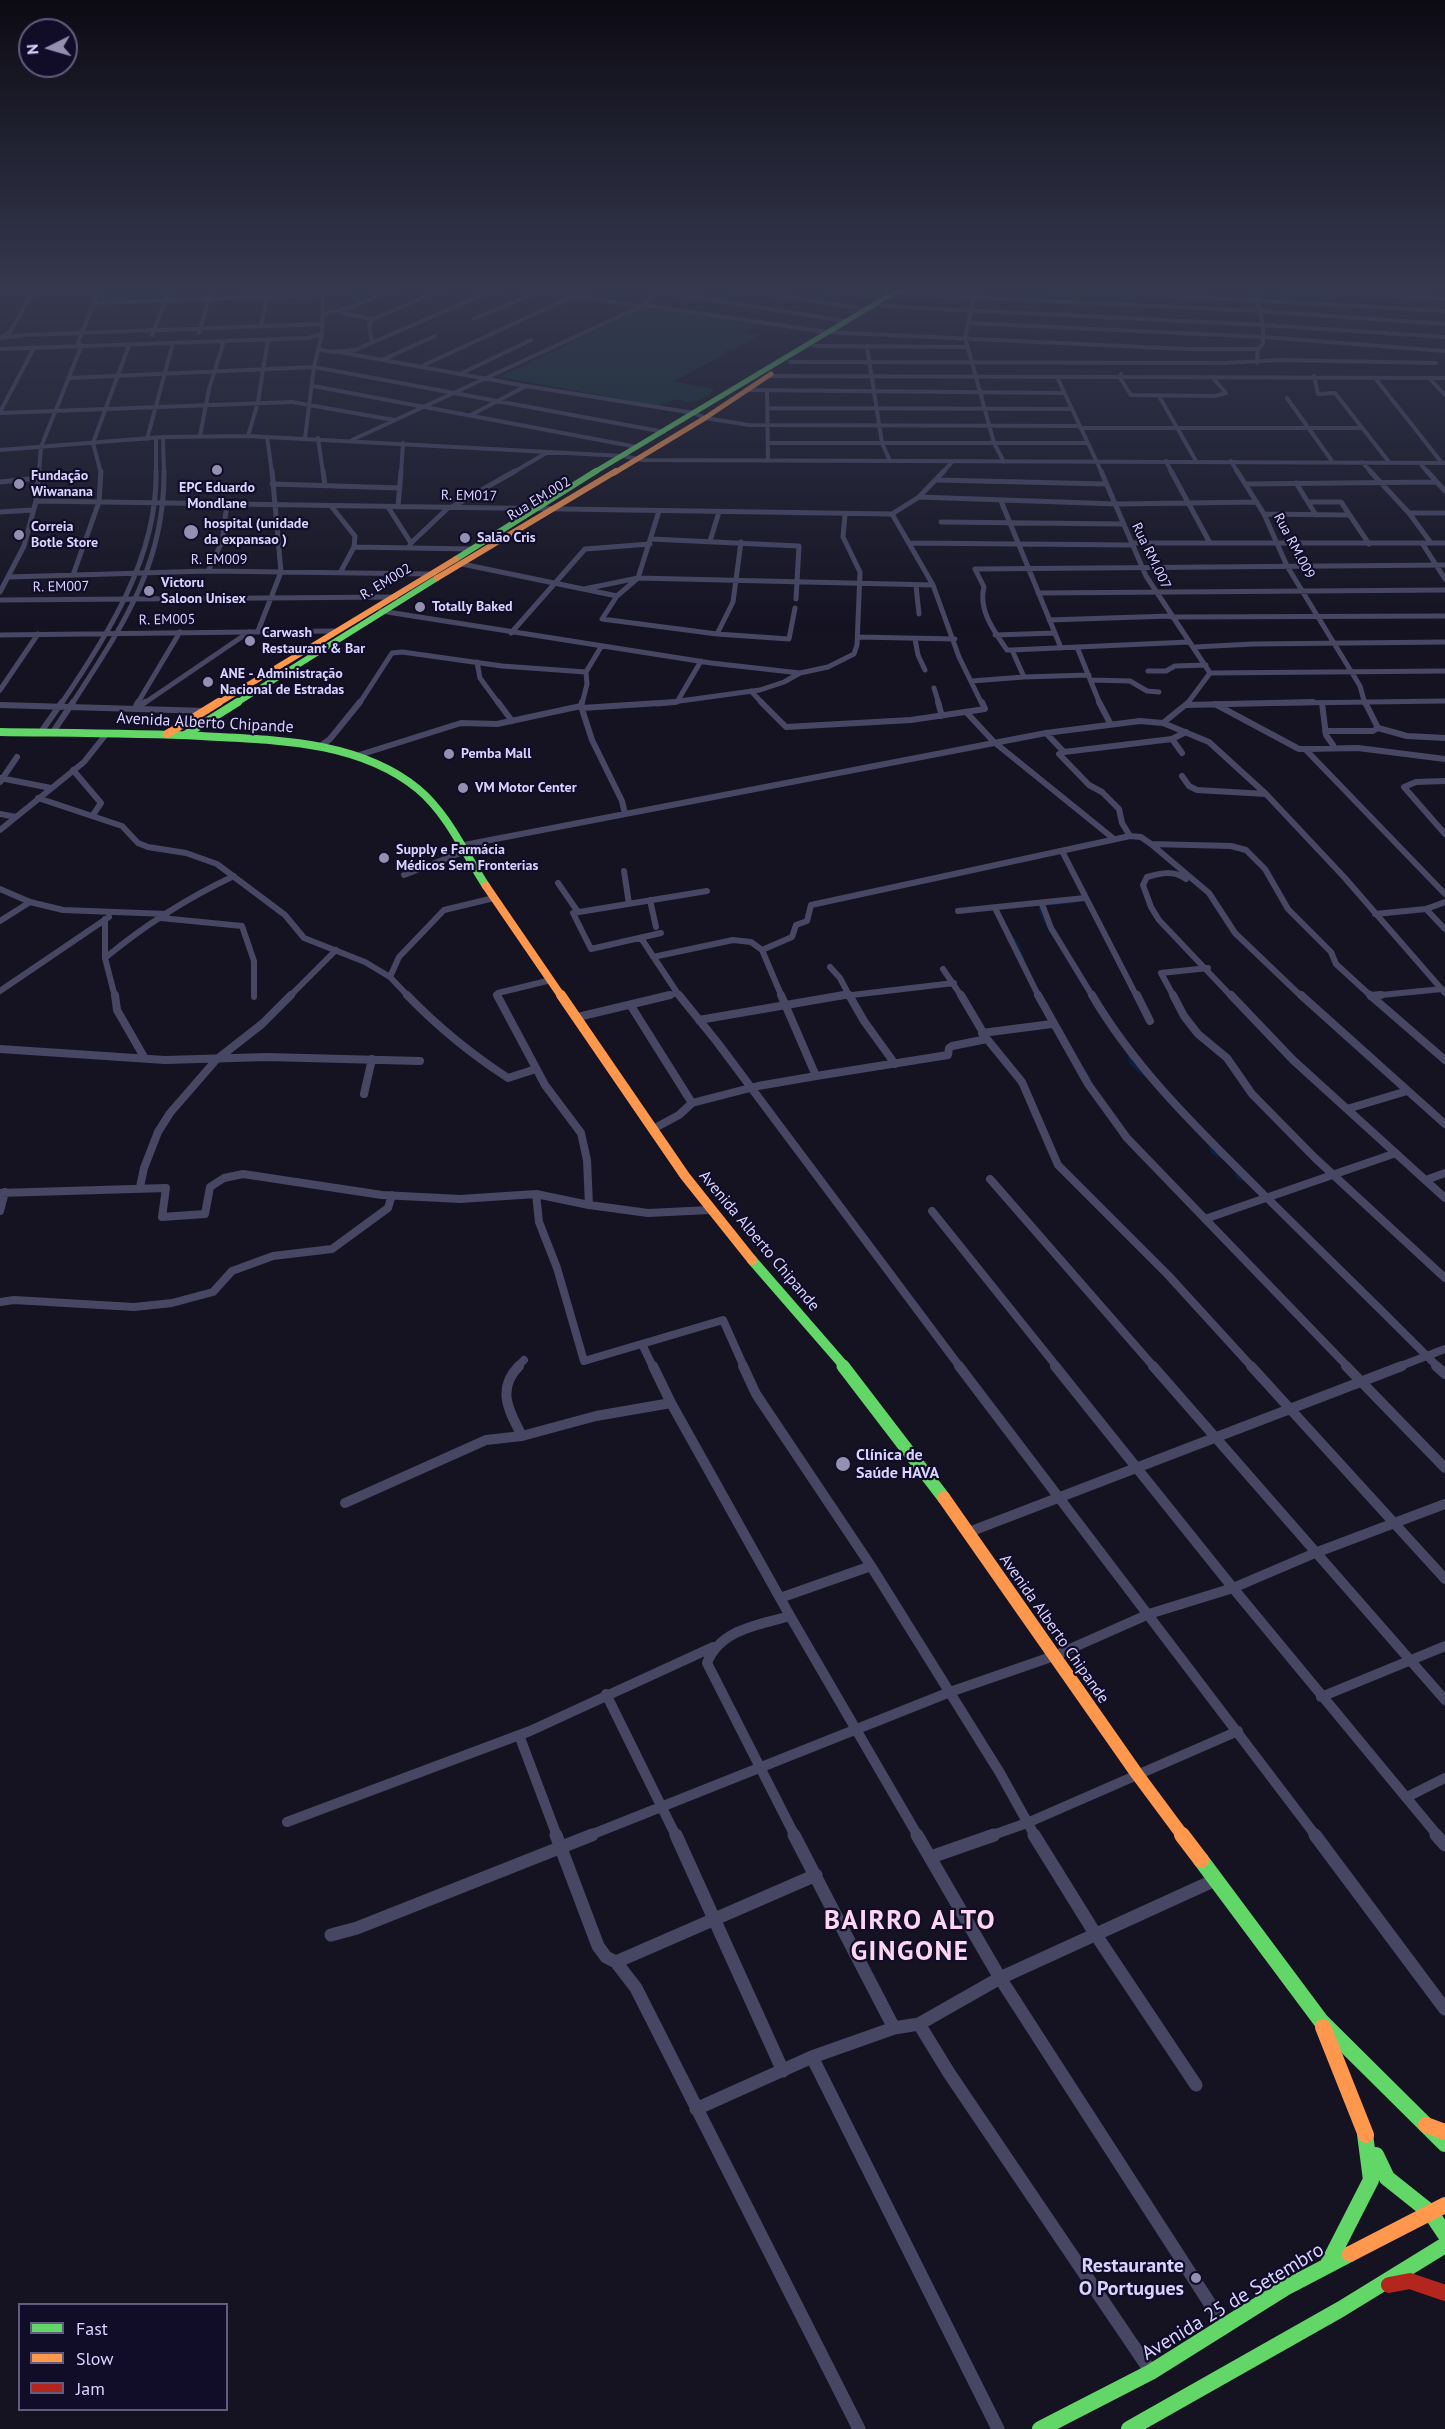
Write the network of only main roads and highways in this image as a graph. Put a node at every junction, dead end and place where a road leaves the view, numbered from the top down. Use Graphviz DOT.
graph roads {
  1 [pos="711,402"];
  2 [pos="728,402"];
  3 [pos="639,455"];
  4 [pos="623,456"];
  5 [pos="391,602"];
  6 [pos="0,732"];
  7 [pos="166,734"];
  8 [pos="185,735"];
  9 [pos="1321,2022"];
  10 [pos="1426,2125"];
  11 [pos="1445,2132"];
  12 [pos="1365,2133"];
  13 [pos="1445,2144"];
  14 [pos="1445,2205"];
  15 [pos="1431,2213"];
  16 [pos="1445,2234"];
  17 [pos="1445,2245"];
  18 [pos="1327,2266"];
  19 [pos="1445,2293"];
  20 [pos="1341,2309"];
  21 [pos="1040,2429"];
  22 [pos="1129,2429"];
  1 -- 3 [label="main road, Rua EM.002"];
  2 -- 3 [label="main road, Rua EM.002"];
  3 -- 4 [label="main road, Rua EM.002"];
  3 -- 5 [label="main road, Rua EM.002"];
  4 -- 5 [label="main road, R. EM002"];
  5 -- 7 [label="main road, R. EM002"];
  5 -- 8 [label="main road, Rua EM.002"];
  6 -- 7 [label="main road, Avenida Alberto Chipande"];
  7 -- 8 [label="main road, Avenida Alberto Chipande"];
  8 -- 9 [label="main road, Avenida Alberto Chipande"];
  9 -- 10 [label="main road"];
  9 -- 12 [label="main road"];
  10 -- 11 [label="main road"];
  10 -- 13 [label="main road"];
  12 -- 15 [label="main road"];
  12 -- 18 [label="main road"];
  14 -- 15 [label="main road, Avenida 25 de Setembro"];
  15 -- 16 [label="main road"];
  15 -- 18 [label="main road, Avenida 25 de Setembro"];
  17 -- 20 [label="main road"];
  18 -- 21 [label="main road, Avenida 25 de Setembro"];
  19 -- 20 [label="main road"];
  20 -- 22 [label="main road"];
}
